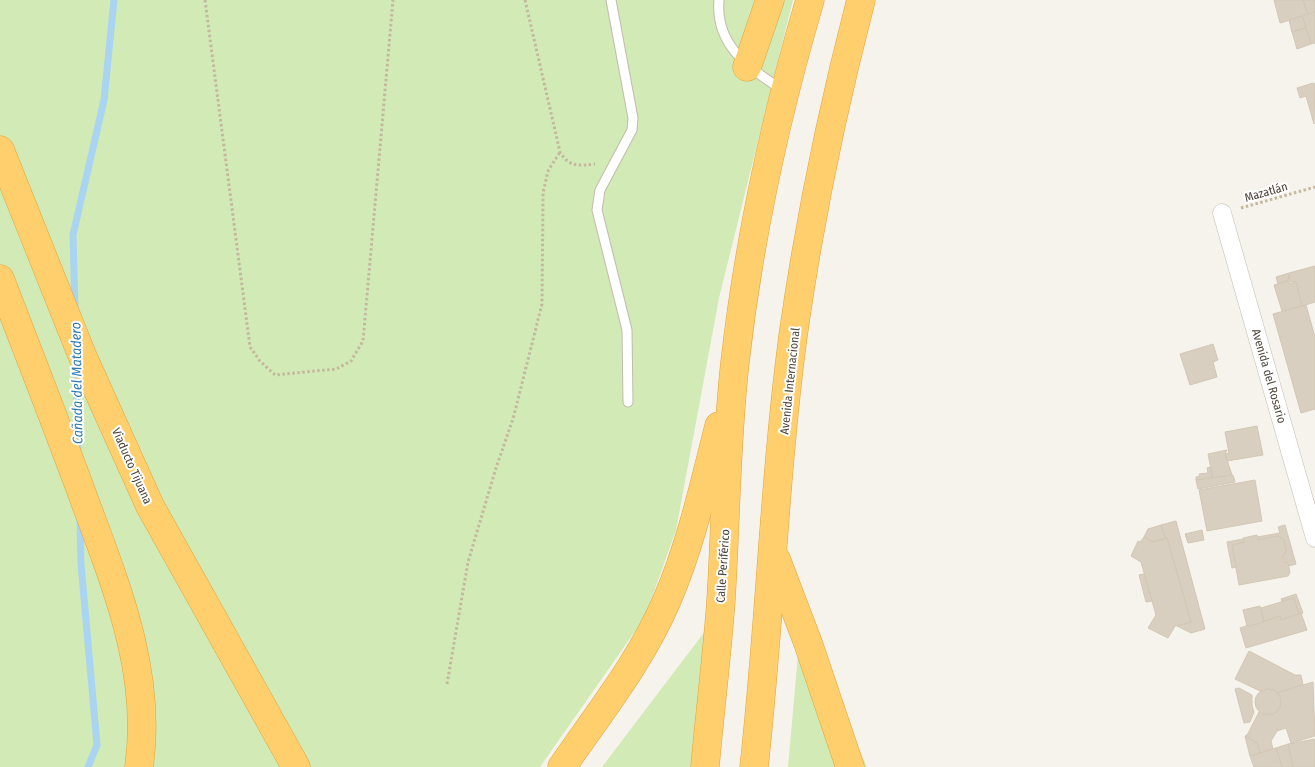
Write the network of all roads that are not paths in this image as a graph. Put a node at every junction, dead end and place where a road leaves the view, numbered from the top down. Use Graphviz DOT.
graph roads {
  1 [pos="611,0"];
  2 [pos="719,0"];
  3 [pos="770,0"];
  4 [pos="810,0"];
  5 [pos="861,0"];
  6 [pos="748,67"];
  7 [pos="784,91"];
  8 [pos="0,150"];
  9 [pos="1222,213"];
  10 [pos="0,279"];
  11 [pos="735,364"];
  12 [pos="628,402"];
  13 [pos="1315,538"];
  14 [pos="773,550"];
  15 [pos="139,767"];
  16 [pos="296,767"];
  17 [pos="562,767"];
  18 [pos="705,767"];
  19 [pos="754,767"];
  20 [pos="850,767"];
  1 -- 12 [label="lane"];
  2 -- 6 [label="lane"];
  3 -- 6 [label="highway"];
  4 -- 7 [label="highway"];
  5 -- 14 [label="highway, Avenida Internacional"];
  6 -- 7 [label="lane"];
  7 -- 11 [label="highway"];
  8 -- 16 [label="highway, Viaducto Tijuana"];
  9 -- 13 [label="street, Avenida del Rosario"];
  10 -- 15 [label="highway"];
  11 -- 17 [label="highway"];
  11 -- 18 [label="highway, Calle Periférico"];
  14 -- 19 [label="highway, Avenida Internacional"];
  14 -- 20 [label="highway"];
}
